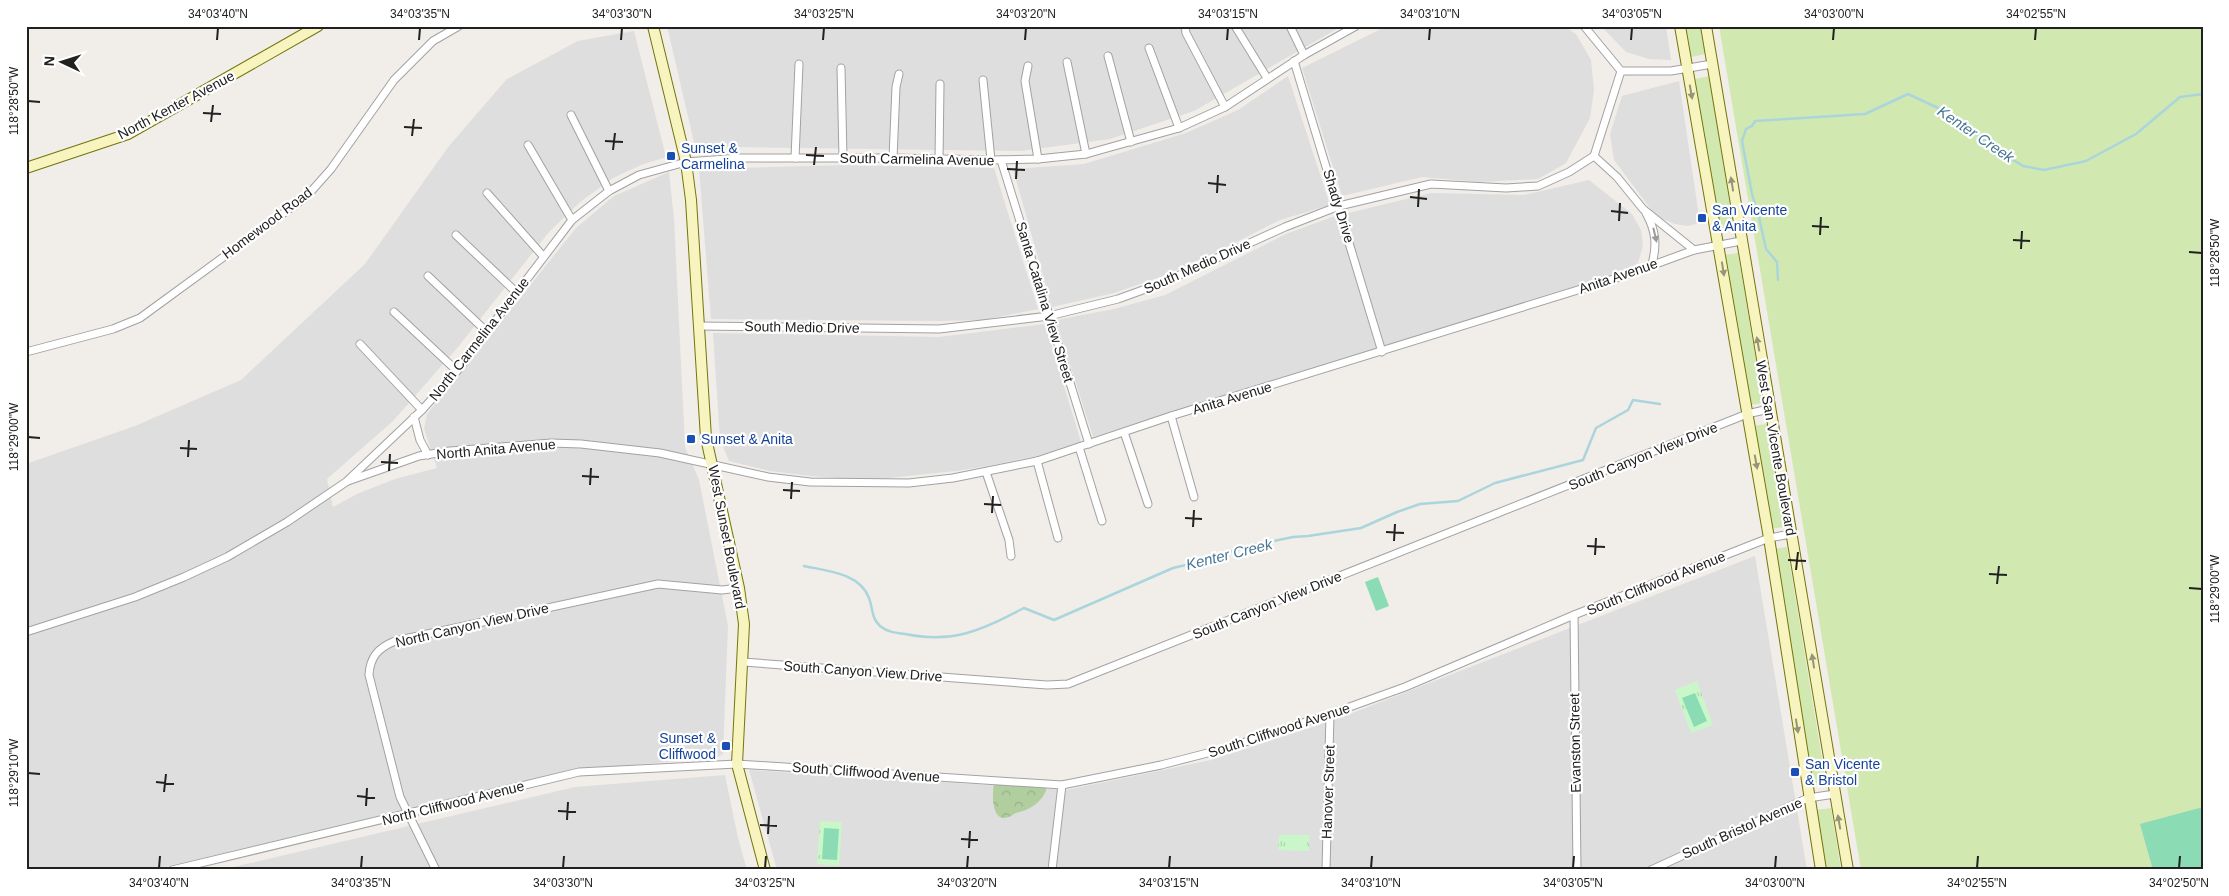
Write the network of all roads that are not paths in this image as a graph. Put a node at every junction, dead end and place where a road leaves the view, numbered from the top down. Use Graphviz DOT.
graph roads {
  1 [pos="318,26"];
  2 [pos="459,26"];
  3 [pos="653,26"];
  4 [pos="1185,26"];
  5 [pos="1235,26"];
  6 [pos="1290,26"];
  7 [pos="1356,26"];
  8 [pos="1584,26"];
  9 [pos="1680,26"];
  10 [pos="1706,26"];
  11 [pos="1344,29"];
  12 [pos="1149,48"];
  13 [pos="1304,55"];
  14 [pos="1108,56"];
  15 [pos="1067,62"];
  16 [pos="1294,62"];
  17 [pos="800,64"];
  18 [pos="1712,64"];
  19 [pos="1028,66"];
  20 [pos="841,68"];
  21 [pos="1687,68"];
  22 [pos="1622,71"];
  23 [pos="899,74"];
  24 [pos="1267,78"];
  25 [pos="983,80"];
  26 [pos="940,84"];
  27 [pos="1225,107"];
  28 [pos="571,115"];
  29 [pos="1179,128"];
  30 [pos="1131,142"];
  31 [pos="528,145"];
  32 [pos="1086,154"];
  33 [pos="1594,156"];
  34 [pos="795,158"];
  35 [pos="843,158"];
  36 [pos="892,158"];
  37 [pos="1038,159"];
  38 [pos="939,160"];
  39 [pos="991,160"];
  40 [pos="1001,160"];
  41 [pos="686,162"];
  42 [pos="26,168"];
  43 [pos="609,191"];
  44 [pos="487,193"];
  45 [pos="1339,206"];
  46 [pos="1643,209"];
  47 [pos="572,220"];
  48 [pos="456,235"];
  49 [pos="1741,241"];
  50 [pos="1719,245"];
  51 [pos="1694,250"];
  52 [pos="543,256"];
  53 [pos="1652,264"];
  54 [pos="428,276"];
  55 [pos="516,292"];
  56 [pos="394,312"];
  57 [pos="1049,316"];
  58 [pos="698,326"];
  59 [pos="486,332"];
  60 [pos="360,344"];
  61 [pos="26,352"];
  62 [pos="1382,352"];
  63 [pos="457,371"];
  64 [pos="1769,409"];
  65 [pos="422,410"];
  66 [pos="1747,414"];
  67 [pos="1172,416"];
  68 [pos="414,418"];
  69 [pos="1124,432"];
  70 [pos="1089,444"];
  71 [pos="1079,448"];
  72 [pos="428,455"];
  73 [pos="1037,461"];
  74 [pos="712,465"];
  75 [pos="986,472"];
  76 [pos="346,482"];
  77 [pos="1194,497"];
  78 [pos="1148,504"];
  79 [pos="1102,521"];
  80 [pos="1792,534"];
  81 [pos="1058,538"];
  82 [pos="1769,538"];
  83 [pos="1011,556"];
  84 [pos="739,588"];
  85 [pos="1574,615"];
  86 [pos="26,632"];
  87 [pos="743,662"];
  88 [pos="1330,714"];
  89 [pos="737,764"];
  90 [pos="1062,785"];
  91 [pos="1835,794"];
  92 [pos="1808,798"];
  93 [pos="410,814"];
  94 [pos="173,870"];
  95 [pos="436,870"];
  96 [pos="765,870"];
  97 [pos="1052,870"];
  98 [pos="1326,870"];
  99 [pos="1577,870"];
  100 [pos="1651,870"];
  101 [pos="1821,870"];
  102 [pos="1848,870"];
  1 -- 42 [label="main road, North Kenter Avenue"];
  2 -- 61 [label="street, Homewood Road"];
  3 -- 41 [label="main road, West Sunset Boulevard"];
  4 -- 27 [label="street"];
  5 -- 24 [label="street"];
  6 -- 13 [label="street"];
  7 -- 11 [label="street, South Carmelina Avenue"];
  8 -- 22 [label="street"];
  9 -- 21 [label="main road, West San Vicente Boulevard"];
  10 -- 18 [label="main road, West San Vicente Boulevard"];
  11 -- 13 [label="street, South Carmelina Avenue"];
  12 -- 29 [label="street"];
  13 -- 16 [label="street, South Carmelina Avenue"];
  14 -- 30 [label="street"];
  15 -- 32 [label="street"];
  16 -- 24 [label="street, South Carmelina Avenue"];
  16 -- 45 [label="street, Shady Drive"];
  17 -- 34 [label="street"];
  18 -- 21 [label="street"];
  49 -- 18 [label="main road, West San Vicente Boulevard, one-way"];
  19 -- 37 [label="street"];
  20 -- 35 [label="street"];
  21 -- 22 [label="street"];
  21 -- 50 [label="main road, West San Vicente Boulevard, one-way"];
  22 -- 33 [label="street"];
  23 -- 36 [label="street"];
  24 -- 27 [label="street, South Carmelina Avenue"];
  25 -- 39 [label="street"];
  26 -- 38 [label="street"];
  27 -- 29 [label="street, South Carmelina Avenue"];
  28 -- 43 [label="street"];
  29 -- 30 [label="street, South Carmelina Avenue"];
  30 -- 32 [label="street, South Carmelina Avenue"];
  31 -- 47 [label="street"];
  32 -- 37 [label="street, South Carmelina Avenue"];
  33 -- 45 [label="street, South Medio Drive"];
  33 -- 46 [label="street"];
  34 -- 35 [label="street, South Carmelina Avenue"];
  34 -- 41 [label="street, South Carmelina Avenue"];
  35 -- 36 [label="street, South Carmelina Avenue"];
  36 -- 38 [label="street, South Carmelina Avenue"];
  37 -- 40 [label="street, South Carmelina Avenue"];
  38 -- 39 [label="street, South Carmelina Avenue"];
  39 -- 40 [label="street, South Carmelina Avenue"];
  40 -- 57 [label="street, Santa Catalina View Street"];
  41 -- 43 [label="street, North Carmelina Avenue"];
  41 -- 58 [label="main road, West Sunset Boulevard"];
  43 -- 47 [label="street, North Carmelina Avenue"];
  44 -- 52 [label="street"];
  45 -- 57 [label="street, South Medio Drive"];
  45 -- 62 [label="street, Shady Drive"];
  46 -- 51 [label="street"];
  46 -- 53 [label="street, one-way"];
  47 -- 52 [label="street, North Carmelina Avenue"];
  48 -- 55 [label="street"];
  49 -- 50 [label="street, Anita Avenue"];
  64 -- 49 [label="main road, West San Vicente Boulevard, one-way"];
  50 -- 51 [label="street, Anita Avenue"];
  50 -- 66 [label="main road, West San Vicente Boulevard, one-way"];
  51 -- 53 [label="street, Anita Avenue"];
  52 -- 55 [label="street, North Carmelina Avenue"];
  53 -- 62 [label="street, Anita Avenue"];
  54 -- 59 [label="street"];
  55 -- 59 [label="street, North Carmelina Avenue"];
  56 -- 63 [label="street"];
  57 -- 58 [label="street, South Medio Drive"];
  57 -- 70 [label="street, Santa Catalina View Street"];
  58 -- 74 [label="main road, West Sunset Boulevard"];
  59 -- 63 [label="street, North Carmelina Avenue"];
  60 -- 65 [label="street"];
  62 -- 67 [label="street, Anita Avenue"];
  63 -- 65 [label="street, North Carmelina Avenue"];
  64 -- 66 [label="street, South Canyon View Drive"];
  64 -- 80 [label="main road, West San Vicente Boulevard"];
  65 -- 68 [label="street, North Carmelina Avenue"];
  66 -- 82 [label="main road, West San Vicente Boulevard, one-way"];
  66 -- 87 [label="street, South Canyon View Drive"];
  67 -- 69 [label="street, Anita Avenue"];
  67 -- 77 [label="street"];
  68 -- 72 [label="street, North Anita Avenue"];
  68 -- 76 [label="street, North Carmelina Avenue"];
  69 -- 70 [label="street, Anita Avenue"];
  69 -- 78 [label="street"];
  70 -- 71 [label="street, Anita Avenue"];
  71 -- 73 [label="street, Anita Avenue"];
  71 -- 79 [label="street"];
  72 -- 74 [label="street, North Anita Avenue"];
  72 -- 76 [label="street, North Anita Avenue"];
  73 -- 75 [label="street, Anita Avenue"];
  73 -- 81 [label="street"];
  74 -- 75 [label="street, Anita Avenue"];
  74 -- 84 [label="main road, West Sunset Boulevard"];
  75 -- 83 [label="street"];
  76 -- 86 [label="street, North Carmelina Avenue"];
  80 -- 82 [label="street, South Cliffwood Avenue"];
  91 -- 80 [label="main road, West San Vicente Boulevard, one-way"];
  82 -- 85 [label="street, South Cliffwood Avenue"];
  82 -- 92 [label="main road, West San Vicente Boulevard, one-way"];
  84 -- 87 [label="main road, West Sunset Boulevard"];
  84 -- 93 [label="street, North Canyon View Drive"];
  85 -- 88 [label="street, South Cliffwood Avenue"];
  85 -- 99 [label="street, Evanston Street"];
  87 -- 89 [label="main road, West Sunset Boulevard"];
  88 -- 90 [label="street, South Cliffwood Avenue"];
  88 -- 98 [label="street, Hanover Street"];
  89 -- 90 [label="street, South Cliffwood Avenue"];
  89 -- 93 [label="street, North Cliffwood Avenue"];
  89 -- 96 [label="main road, West Sunset Boulevard"];
  90 -- 97 [label="street"];
  91 -- 92 [label="street, South Bristol Avenue"];
  102 -- 91 [label="main road, West San Vicente Boulevard, one-way"];
  92 -- 100 [label="street, South Bristol Avenue"];
  92 -- 101 [label="main road, West San Vicente Boulevard"];
  93 -- 94 [label="street, North Cliffwood Avenue"];
  93 -- 95 [label="street, North Canyon View Drive"];
}
